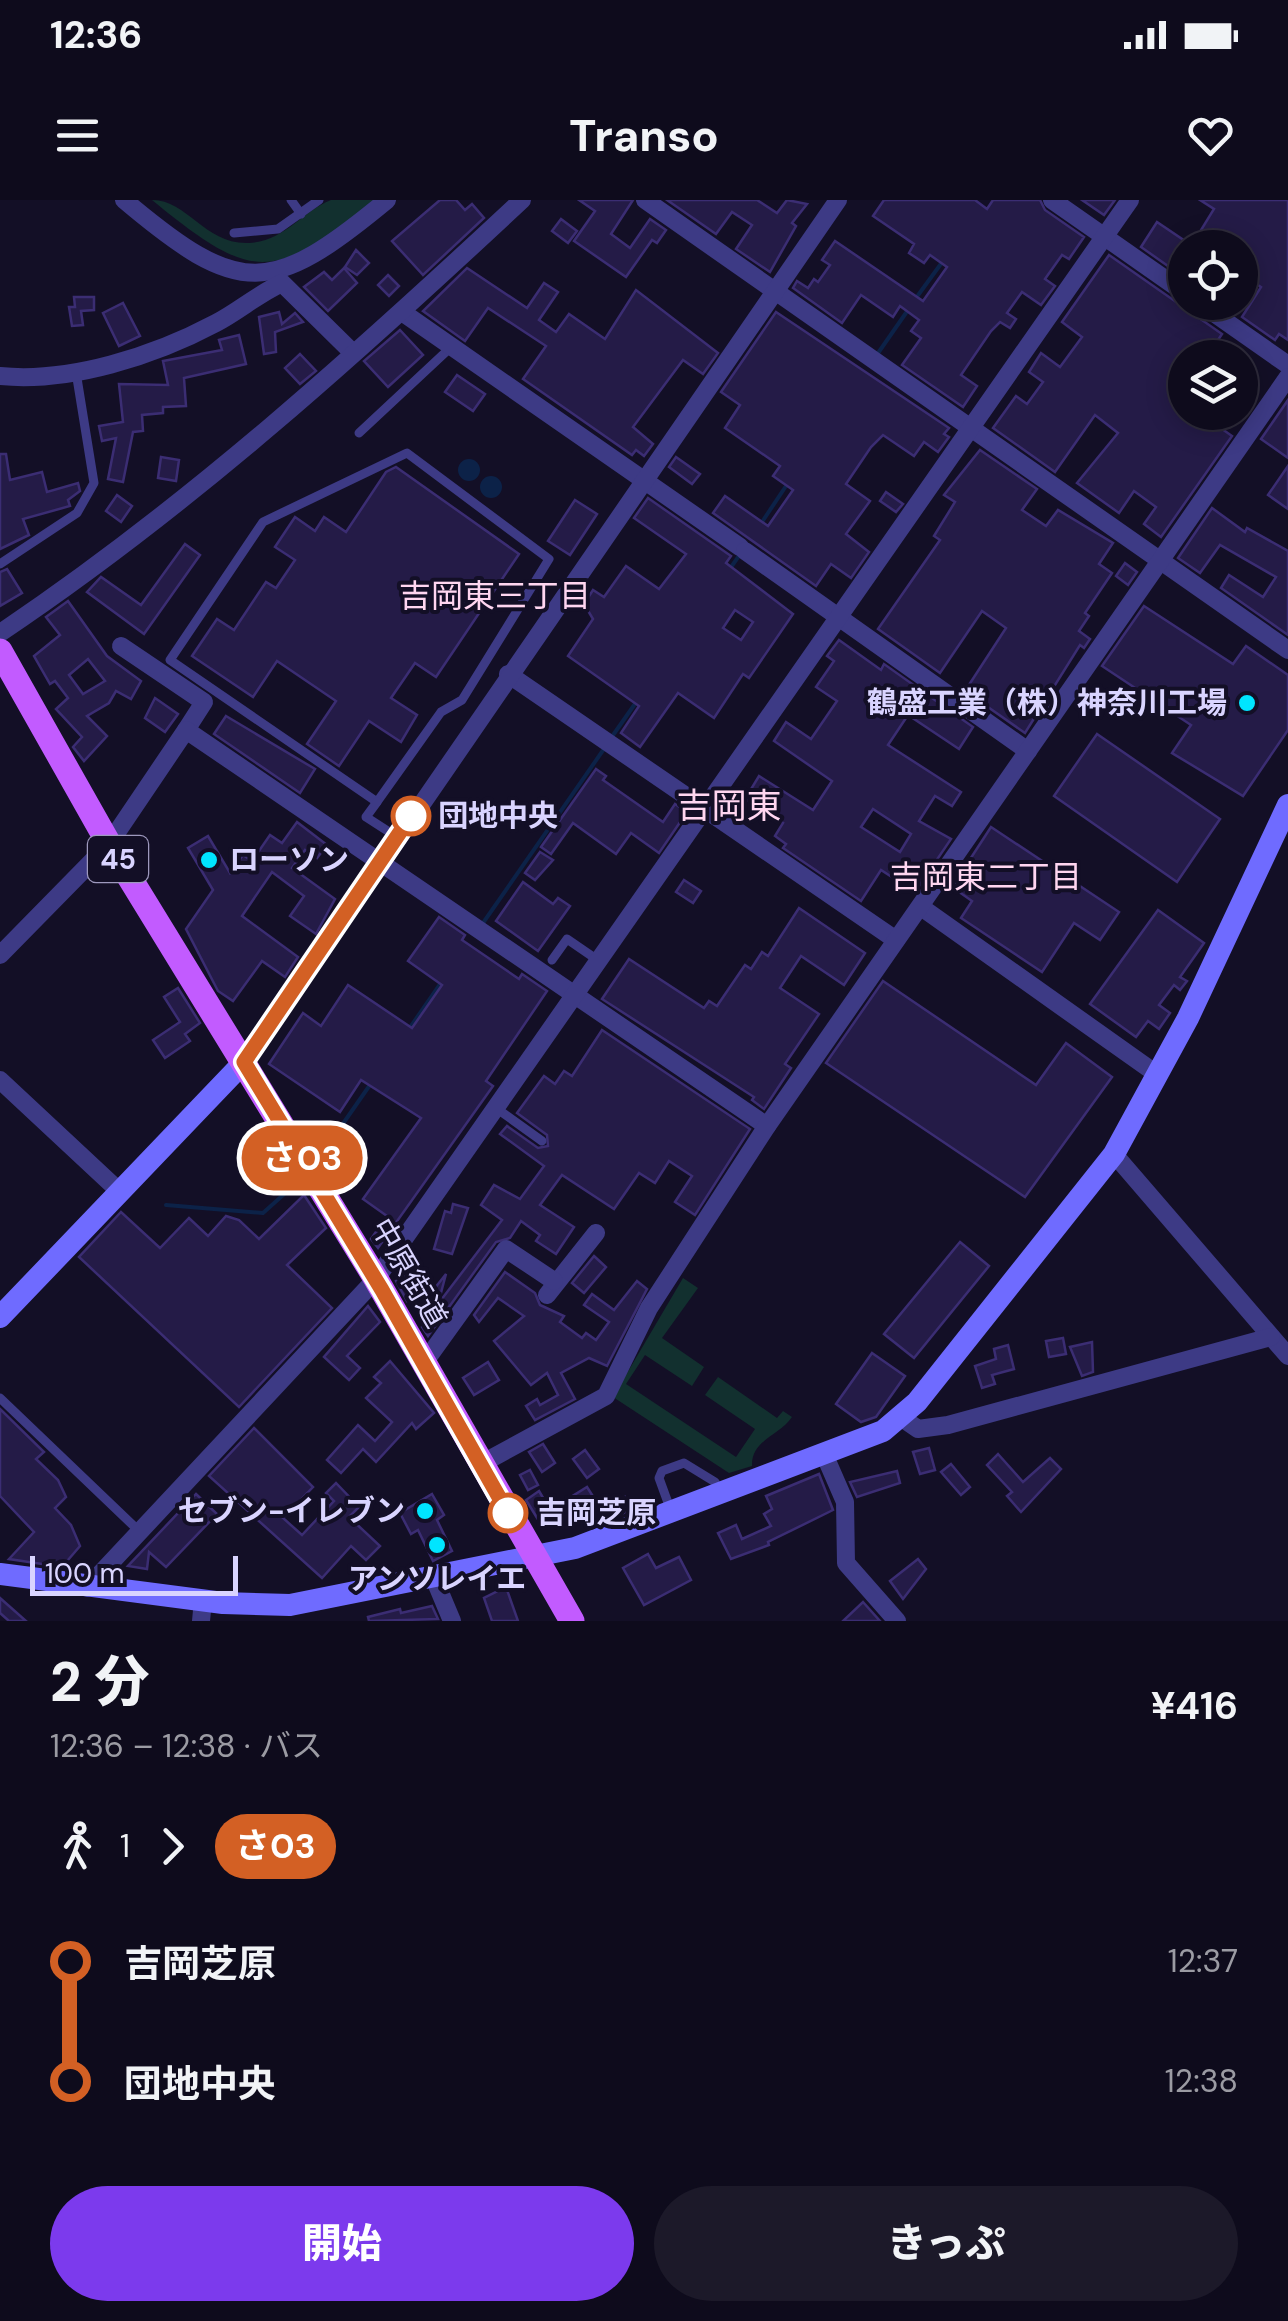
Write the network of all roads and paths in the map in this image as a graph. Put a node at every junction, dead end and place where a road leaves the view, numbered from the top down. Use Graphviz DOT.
graph roads {
  1 [pos="124,200"];
  2 [pos="291,200"];
  3 [pos="319,200"];
  4 [pos="387,200"];
  5 [pos="522,200"];
  6 [pos="645,200"];
  7 [pos="838,200"];
  8 [pos="1052,200"];
  9 [pos="1130,200"];
  10 [pos="301,214"];
  11 [pos="234,232"];
  12 [pos="1104,237"];
  13 [pos="253,273"];
  14 [pos="1168,281"];
  15 [pos="775,290"];
  16 [pos="255,295"];
  17 [pos="402,312"];
  18 [pos="1224,320"];
  19 [pos="449,348"];
  20 [pos="353,353"];
  21 [pos="1288,365"];
  22 [pos="76,372"];
  23 [pos="0,376"];
  24 [pos="1288,378"];
  25 [pos="972,427"];
  26 [pos="359,433"];
  27 [pos="643,482"];
  28 [pos="1161,561"];
  29 [pos="0,564"];
  30 [pos="841,616"];
  31 [pos="0,633"];
  32 [pos="121,646"];
  33 [pos="1288,650"];
  34 [pos="0,651"];
  35 [pos="508,674"];
  36 [pos="186,730"];
  37 [pos="1028,751"];
  38 [pos="377,802"];
  39 [pos="1288,805"];
  40 [pos="706,809"];
  41 [pos="397,836"];
  42 [pos="108,844"];
  43 [pos="378,865"];
  44 [pos="920,907"];
  45 [pos="896,940"];
  46 [pos="0,955"];
  47 [pos="552,960"];
  48 [pos="599,961"];
  49 [pos="574,997"];
  50 [pos="244,1062"];
  51 [pos="1158,1074"];
  52 [pos="0,1080"];
  53 [pos="496,1108"];
  54 [pos="767,1126"];
  55 [pos="542,1140"];
  56 [pos="1114,1154"];
  57 [pos="119,1191"];
  58 [pos="596,1233"];
  59 [pos="376,1279"];
  60 [pos="0,1317"];
  61 [pos="1271,1337"];
  62 [pos="1288,1356"];
  63 [pos="424,1363"];
  64 [pos="0,1398"];
  65 [pos="902,1418"];
  66 [pos="825,1456"];
  67 [pos="482,1464"];
  68 [pos="720,1496"];
  69 [pos="672,1514"];
  70 [pos="140,1531"];
  71 [pos="533,1558"];
  72 [pos="0,1574"];
  73 [pos="434,1578"];
  74 [pos="87,1588"];
  75 [pos="202,1610"];
  76 [pos="452,1621"];
  77 [pos="572,1621"];
  78 [pos="896,1621"];
  1 -- 13 [label="street"];
  2 -- 10 [label="lane"];
  3 -- 10 [label="lane"];
  4 -- 13 [label="street"];
  5 -- 17 [label="street"];
  6 -- 15 [label="street"];
  7 -- 15 [label="street"];
  8 -- 12 [label="street"];
  9 -- 12 [label="street"];
  10 -- 11 [label="lane"];
  12 -- 14 [label="street"];
  12 -- 25 [label="street"];
  13 -- 16 [label="street"];
  15 -- 25 [label="street"];
  15 -- 27 [label="street"];
  16 -- 20 [label="street"];
  16 -- 22 [label="street"];
  17 -- 19 [label="street"];
  17 -- 20 [label="street"];
  18 -- 21 [label="street"];
  19 -- 26 [label="lane"];
  19 -- 27 [label="street"];
  20 -- 31 [label="street"];
  22 -- 23 [label="street"];
  22 -- 29 [label="lane"];
  24 -- 28 [label="street"];
  25 -- 28 [label="street"];
  25 -- 30 [label="street"];
  27 -- 30 [label="street"];
  27 -- 35 [label="street"];
  28 -- 33 [label="street"];
  28 -- 37 [label="street"];
  30 -- 37 [label="street"];
  30 -- 40 [label="street"];
  32 -- 36 [label="street"];
  34 -- 42 [label="main road, 中原街道 / 45"];
  35 -- 40 [label="street"];
  35 -- 41 [label="street"];
  36 -- 42 [label="street"];
  36 -- 43 [label="street"];
  37 -- 44 [label="street"];
  38 -- 38 [label="lane"];
  38 -- 41 [label="lane"];
  39 -- 51 [label="street"];
  40 -- 45 [label="street"];
  40 -- 48 [label="street"];
  41 -- 43 [label="street"];
  42 -- 46 [label="street"];
  42 -- 50 [label="main road, 中原街道 / 45"];
  43 -- 49 [label="street"];
  43 -- 50 [label="street"];
  44 -- 45 [label="street"];
  44 -- 51 [label="street"];
  45 -- 54 [label="street"];
  47 -- 48 [label="lane"];
  48 -- 49 [label="street"];
  49 -- 53 [label="street"];
  49 -- 54 [label="street"];
  50 -- 57 [label="street"];
  50 -- 59 [label="main road, 中原街道 / 45"];
  51 -- 56 [label="street"];
  52 -- 57 [label="street"];
  53 -- 55 [label="lane"];
  53 -- 59 [label="street"];
  54 -- 67 [label="street"];
  56 -- 61 [label="street"];
  56 -- 65 [label="street"];
  57 -- 60 [label="street"];
  58 -- 63 [label="street"];
  59 -- 63 [label="main road, 中原街道 / 45"];
  59 -- 70 [label="street"];
  61 -- 62 [label="street"];
  61 -- 65 [label="street"];
  63 -- 67 [label="main road, 中原街道 / 45"];
  64 -- 70 [label="lane"];
  65 -- 66 [label="street"];
  66 -- 68 [label="street"];
  66 -- 78 [label="street"];
  67 -- 71 [label="main road, 中原街道 / 45"];
  68 -- 69 [label="street"];
  68 -- 69 [label="lane"];
  69 -- 71 [label="street"];
  70 -- 74 [label="street"];
  71 -- 73 [label="street"];
  71 -- 77 [label="main road, 中原街道 / 45"];
  72 -- 74 [label="street"];
  73 -- 75 [label="street"];
  73 -- 76 [label="street"];
  74 -- 75 [label="street"];
}
